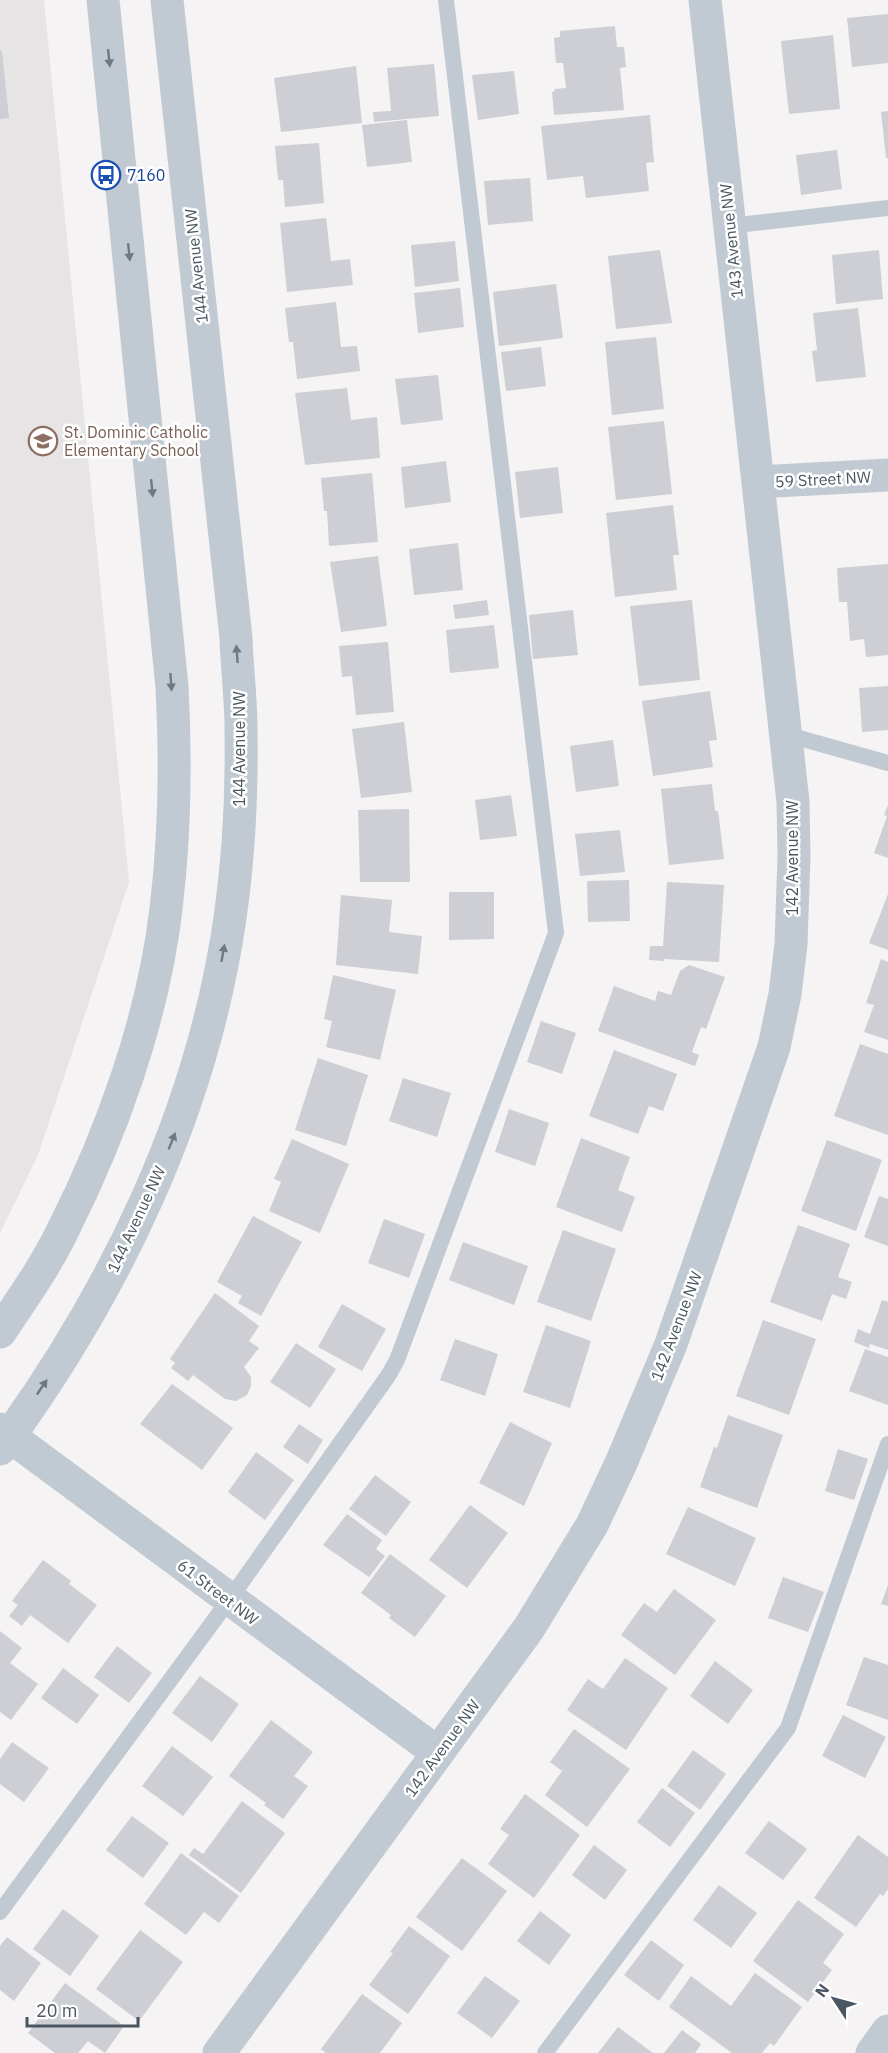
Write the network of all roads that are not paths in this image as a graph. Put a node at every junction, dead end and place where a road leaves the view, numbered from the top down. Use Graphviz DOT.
graph roads {
  1 [pos="104,0"];
  2 [pos="167,0"];
  3 [pos="446,0"];
  4 [pos="705,0"];
  5 [pos="888,208"];
  6 [pos="729,226"];
  7 [pos="888,475"];
  8 [pos="758,482"];
  9 [pos="785,734"];
  10 [pos="888,763"];
  11 [pos="0,1332"];
  12 [pos="3,1438"];
  13 [pos="888,1444"];
  14 [pos="229,1600"];
  15 [pos="438,1753"];
  16 [pos="0,1912"];
  17 [pos="888,2031"];
  18 [pos="219,2053"];
  19 [pos="546,2053"];
  20 [pos="872,2053"];
  1 -- 11 [label="street, one-way"];
  12 -- 2 [label="street, 144 Avenue NW, one-way"];
  3 -- 14 [label="lane"];
  4 -- 6 [label="street, 143 Avenue NW"];
  5 -- 6 [label="lane"];
  6 -- 8 [label="street, 143 Avenue NW"];
  7 -- 8 [label="street, 59 Street NW"];
  8 -- 9 [label="street, 142 Avenue NW"];
  9 -- 10 [label="lane"];
  9 -- 15 [label="street, 142 Avenue NW"];
  12 -- 14 [label="street, 61 Street NW"];
  13 -- 19 [label="lane"];
  14 -- 15 [label="street, 61 Street NW"];
  14 -- 16 [label="lane"];
  15 -- 18 [label="street, 142 Avenue NW"];
  17 -- 20 [label="street"];
}
